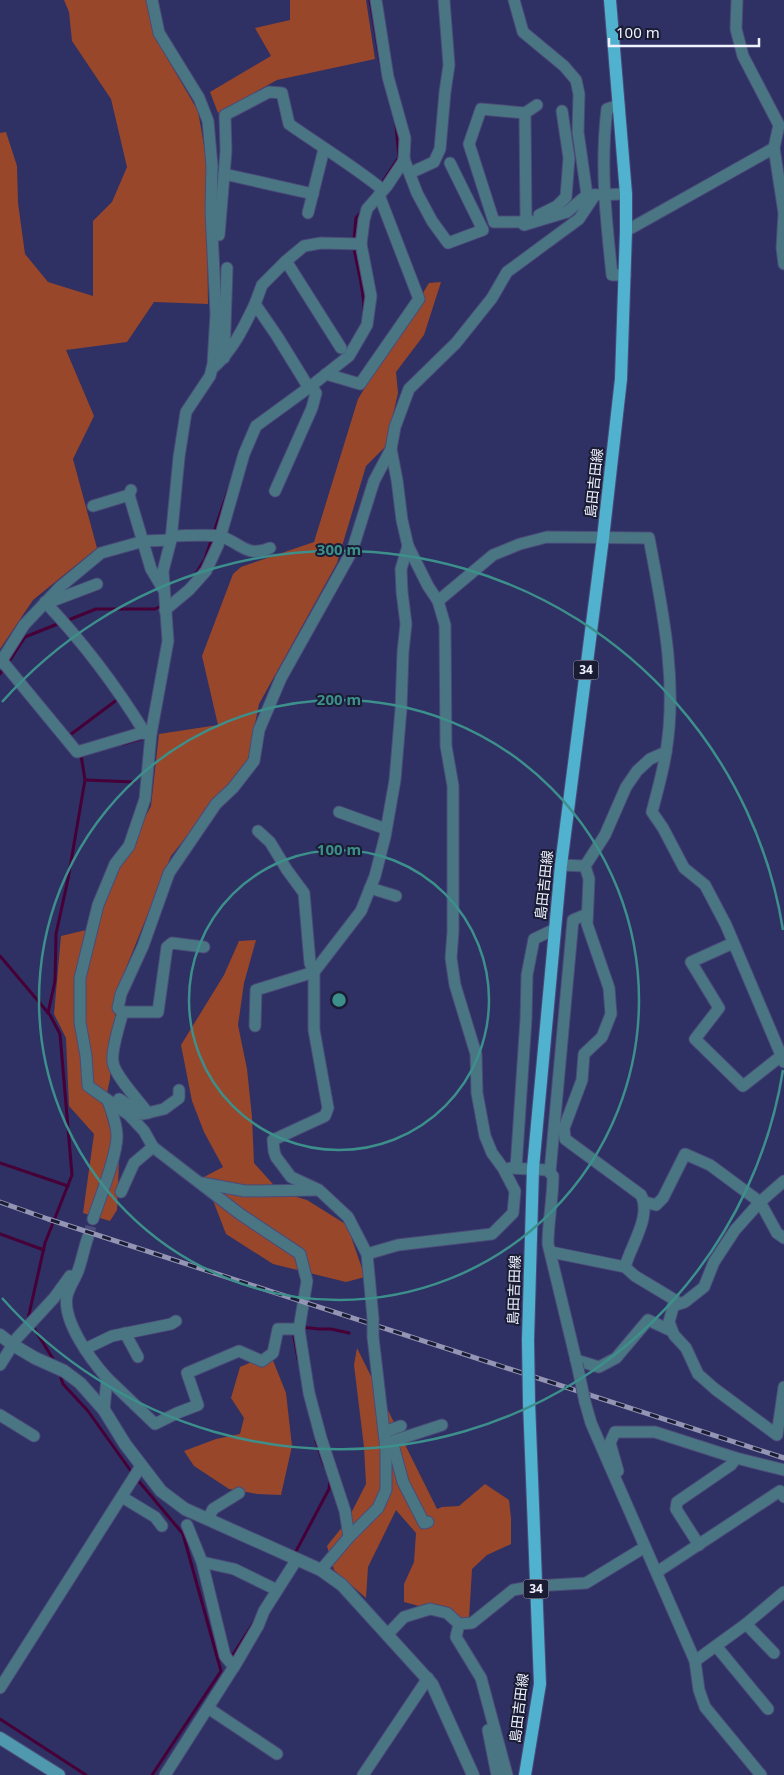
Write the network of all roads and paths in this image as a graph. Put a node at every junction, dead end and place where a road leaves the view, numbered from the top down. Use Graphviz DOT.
graph roads {
  1 [pos="152,0"];
  2 [pos="376,0"];
  3 [pos="444,0"];
  4 [pos="514,0"];
  5 [pos="610,0"];
  6 [pos="737,0"];
  7 [pos="536,105"];
  8 [pos="619,105"];
  9 [pos="562,111"];
  10 [pos="525,113"];
  11 [pos="774,148"];
  12 [pos="324,149"];
  13 [pos="404,159"];
  14 [pos="450,163"];
  15 [pos="410,173"];
  16 [pos="224,174"];
  17 [pos="380,189"];
  18 [pos="313,194"];
  19 [pos="624,194"];
  20 [pos="599,195"];
  21 [pos="308,213"];
  22 [pos="529,223"];
  23 [pos="482,230"];
  24 [pos="626,231"];
  25 [pos="360,244"];
  26 [pos="214,255"];
  27 [pos="286,261"];
  28 [pos="784,264"];
  29 [pos="228,268"];
  30 [pos="625,275"];
  31 [pos="255,304"];
  32 [pos="341,348"];
  33 [pos="224,358"];
  34 [pos="212,369"];
  35 [pos="326,374"];
  36 [pos="308,385"];
  37 [pos="391,449"];
  38 [pos="275,491"];
  39 [pos="93,506"];
  40 [pos="219,536"];
  41 [pos="171,538"];
  42 [pos="603,538"];
  43 [pos="144,541"];
  44 [pos="408,546"];
  45 [pos="270,548"];
  46 [pos="97,584"];
  47 [pos="165,601"];
  48 [pos="438,601"];
  49 [pos="46,603"];
  50 [pos="1,662"];
  51 [pos="148,734"];
  52 [pos="666,752"];
  53 [pos="340,812"];
  54 [pos="386,828"];
  55 [pos="258,831"];
  56 [pos="561,866"];
  57 [pos="585,866"];
  58 [pos="370,888"];
  59 [pos="396,896"];
  60 [pos="587,914"];
  61 [pos="555,929"];
  62 [pos="733,943"];
  63 [pos="204,947"];
  64 [pos="314,972"];
  65 [pos="123,1012"];
  66 [pos="255,1026"];
  67 [pos="783,1059"];
  68 [pos="179,1090"];
  69 [pos="96,1092"];
  70 [pos="108,1101"];
  71 [pos="148,1113"];
  72 [pos="153,1147"];
  73 [pos="503,1168"];
  74 [pos="516,1168"];
  75 [pos="533,1168"];
  76 [pos="550,1172"];
  77 [pos="784,1181"];
  78 [pos="201,1183"];
  79 [pos="320,1190"];
  80 [pos="121,1192"];
  81 [pos="645,1202"];
  82 [pos="760,1202"];
  83 [pos="93,1219"];
  84 [pos="88,1237"];
  85 [pos="784,1238"];
  86 [pos="551,1252"];
  87 [pos="83,1253"];
  88 [pos="367,1254"];
  89 [pos="626,1267"];
  90 [pos="673,1306"];
  91 [pos="176,1321"];
  92 [pos="297,1327"];
  93 [pos="672,1331"];
  94 [pos="125,1333"];
  95 [pos="0,1334"];
  96 [pos="13,1345"];
  97 [pos="85,1349"];
  98 [pos="138,1357"];
  99 [pos="576,1362"];
  100 [pos="0,1365"];
  101 [pos="107,1378"];
  102 [pos="784,1387"];
  103 [pos="104,1410"];
  104 [pos="0,1415"];
  105 [pos="442,1425"];
  106 [pos="401,1426"];
  107 [pos="34,1436"];
  108 [pos="781,1437"];
  109 [pos="387,1439"];
  110 [pos="736,1458"];
  111 [pos="140,1468"];
  112 [pos="784,1470"];
  113 [pos="782,1491"];
  114 [pos="239,1493"];
  115 [pos="122,1497"];
  116 [pos="627,1508"];
  117 [pos="208,1519"];
  118 [pos="428,1522"];
  119 [pos="187,1525"];
  120 [pos="162,1526"];
  121 [pos="349,1537"];
  122 [pos="698,1545"];
  123 [pos="645,1547"];
  124 [pos="293,1557"];
  125 [pos="202,1562"];
  126 [pos="321,1570"];
  127 [pos="657,1572"];
  128 [pos="536,1586"];
  129 [pos="273,1589"];
  130 [pos="784,1592"];
  131 [pos="459,1624"];
  132 [pos="746,1624"];
  133 [pos="386,1635"];
  134 [pos="716,1646"];
  135 [pos="774,1653"];
  136 [pos="695,1661"];
  137 [pos="234,1666"];
  138 [pos="428,1678"];
  139 [pos="0,1688"];
  140 [pos="486,1696"];
  141 [pos="208,1708"];
  142 [pos="768,1709"];
  143 [pos="0,1738"];
  144 [pos="278,1754"];
  145 [pos="59,1775"];
  146 [pos="165,1775"];
  147 [pos="363,1775"];
  148 [pos="473,1775"];
  149 [pos="497,1775"];
  150 [pos="507,1775"];
  151 [pos="525,1775"];
  152 [pos="760,1775"];
  1 -- 26 [label="street"];
  2 -- 13 [label="street"];
  3 -- 15 [label="street"];
  4 -- 20 [label="street"];
  5 -- 8 [label="main road, 島田吉田線 / 34"];
  6 -- 11 [label="street"];
  7 -- 10 [label="street"];
  8 -- 19 [label="main road, 島田吉田線 / 34"];
  8 -- 20 [label="street"];
  9 -- 22 [label="street"];
  10 -- 22 [label="street"];
  10 -- 22 [label="street"];
  11 -- 24 [label="street"];
  11 -- 28 [label="street"];
  12 -- 16 [label="street"];
  12 -- 17 [label="street"];
  12 -- 18 [label="street"];
  13 -- 15 [label="street"];
  13 -- 17 [label="street"];
  14 -- 23 [label="street"];
  15 -- 23 [label="street"];
  16 -- 18 [label="street"];
  16 -- 26 [label="street"];
  17 -- 25 [label="street"];
  17 -- 35 [label="street"];
  18 -- 21 [label="street"];
  19 -- 20 [label="street"];
  19 -- 24 [label="main road, 島田吉田線 / 34"];
  20 -- 22 [label="street"];
  20 -- 30 [label="street"];
  20 -- 37 [label="street"];
  22 -- 23 [label="street"];
  24 -- 30 [label="main road, 島田吉田線 / 34"];
  25 -- 27 [label="street"];
  25 -- 35 [label="street"];
  26 -- 34 [label="street"];
  27 -- 31 [label="street"];
  27 -- 32 [label="street"];
  29 -- 33 [label="street"];
  30 -- 42 [label="main road, 島田吉田線 / 34"];
  31 -- 33 [label="street"];
  31 -- 36 [label="street"];
  33 -- 34 [label="street"];
  34 -- 41 [label="street"];
  35 -- 36 [label="street"];
  36 -- 38 [label="street"];
  36 -- 40 [label="street"];
  37 -- 44 [label="street"];
  37 -- 65 [label="street"];
  39 -- 43 [label="street"];
  40 -- 41 [label="street"];
  40 -- 45 [label="street"];
  40 -- 47 [label="street"];
  41 -- 43 [label="street"];
  41 -- 47 [label="street"];
  42 -- 48 [label="street"];
  42 -- 52 [label="street"];
  42 -- 56 [label="main road, 島田吉田線 / 34"];
  43 -- 47 [label="street"];
  43 -- 49 [label="street"];
  44 -- 48 [label="street"];
  44 -- 54 [label="street"];
  46 -- 49 [label="street"];
  47 -- 51 [label="street"];
  48 -- 73 [label="street"];
  49 -- 50 [label="street"];
  49 -- 51 [label="street"];
  50 -- 51 [label="street"];
  51 -- 69 [label="street"];
  52 -- 57 [label="street"];
  52 -- 62 [label="street"];
  53 -- 54 [label="street"];
  54 -- 58 [label="street"];
  55 -- 64 [label="street"];
  56 -- 57 [label="street"];
  56 -- 61 [label="main road, 島田吉田線 / 34"];
  57 -- 60 [label="street"];
  58 -- 59 [label="street"];
  58 -- 64 [label="street"];
  60 -- 76 [label="street"];
  60 -- 81 [label="street"];
  61 -- 74 [label="street"];
  61 -- 75 [label="main road, 島田吉田線 / 34"];
  62 -- 67 [label="street"];
  62 -- 67 [label="street"];
  63 -- 65 [label="street"];
  64 -- 66 [label="street"];
  64 -- 79 [label="street"];
  65 -- 71 [label="street"];
  68 -- 71 [label="street"];
  69 -- 70 [label="street"];
  69 -- 71 [label="street"];
  70 -- 72 [label="street"];
  70 -- 83 [label="street"];
  72 -- 78 [label="street"];
  72 -- 80 [label="street"];
  73 -- 74 [label="street"];
  73 -- 88 [label="street"];
  74 -- 75 [label="street"];
  75 -- 76 [label="street"];
  75 -- 128 [label="main road, 島田吉田線 / 34, bridge"];
  76 -- 86 [label="street"];
  77 -- 82 [label="street"];
  78 -- 79 [label="street"];
  78 -- 92 [label="street"];
  79 -- 88 [label="street"];
  81 -- 82 [label="street"];
  81 -- 89 [label="street"];
  82 -- 85 [label="street"];
  82 -- 90 [label="street"];
  84 -- 87 [label="street"];
  86 -- 89 [label="street"];
  86 -- 99 [label="street"];
  87 -- 96 [label="street"];
  87 -- 97 [label="street"];
  88 -- 109 [label="street, bridge"];
  89 -- 90 [label="street"];
  90 -- 93 [label="street"];
  91 -- 94 [label="street"];
  92 -- 101 [label="street"];
  92 -- 121 [label="street"];
  93 -- 99 [label="street"];
  93 -- 108 [label="street"];
  94 -- 97 [label="street"];
  94 -- 98 [label="street"];
  95 -- 96 [label="street"];
  96 -- 100 [label="street"];
  96 -- 103 [label="street"];
  97 -- 101 [label="street"];
  99 -- 116 [label="street, bridge"];
  101 -- 103 [label="street"];
  102 -- 108 [label="street"];
  103 -- 111 [label="street"];
  104 -- 107 [label="street"];
  105 -- 109 [label="street"];
  106 -- 109 [label="street"];
  109 -- 118 [label="street"];
  109 -- 121 [label="street"];
  110 -- 112 [label="street"];
  110 -- 116 [label="street"];
  110 -- 122 [label="street"];
  111 -- 115 [label="street"];
  111 -- 117 [label="street"];
  113 -- 122 [label="street"];
  114 -- 117 [label="street"];
  115 -- 120 [label="street"];
  115 -- 139 [label="street"];
  116 -- 123 [label="street"];
  117 -- 124 [label="street"];
  119 -- 125 [label="street"];
  121 -- 126 [label="street"];
  122 -- 127 [label="street"];
  123 -- 127 [label="street"];
  123 -- 128 [label="street"];
  124 -- 126 [label="street"];
  124 -- 129 [label="street"];
  125 -- 129 [label="street"];
  125 -- 137 [label="street"];
  126 -- 133 [label="street"];
  127 -- 136 [label="street"];
  128 -- 131 [label="street"];
  128 -- 151 [label="main road, 島田吉田線 / 34"];
  129 -- 137 [label="street"];
  130 -- 132 [label="street"];
  131 -- 133 [label="street"];
  131 -- 140 [label="street"];
  132 -- 134 [label="street"];
  132 -- 135 [label="street"];
  133 -- 138 [label="street"];
  134 -- 136 [label="street"];
  134 -- 142 [label="street"];
  136 -- 152 [label="street"];
  137 -- 141 [label="street"];
  138 -- 147 [label="street"];
  138 -- 148 [label="street"];
  140 -- 149 [label="street"];
  140 -- 150 [label="street"];
  141 -- 144 [label="street"];
  141 -- 146 [label="street"];
  143 -- 145 [label="main road"];
}
